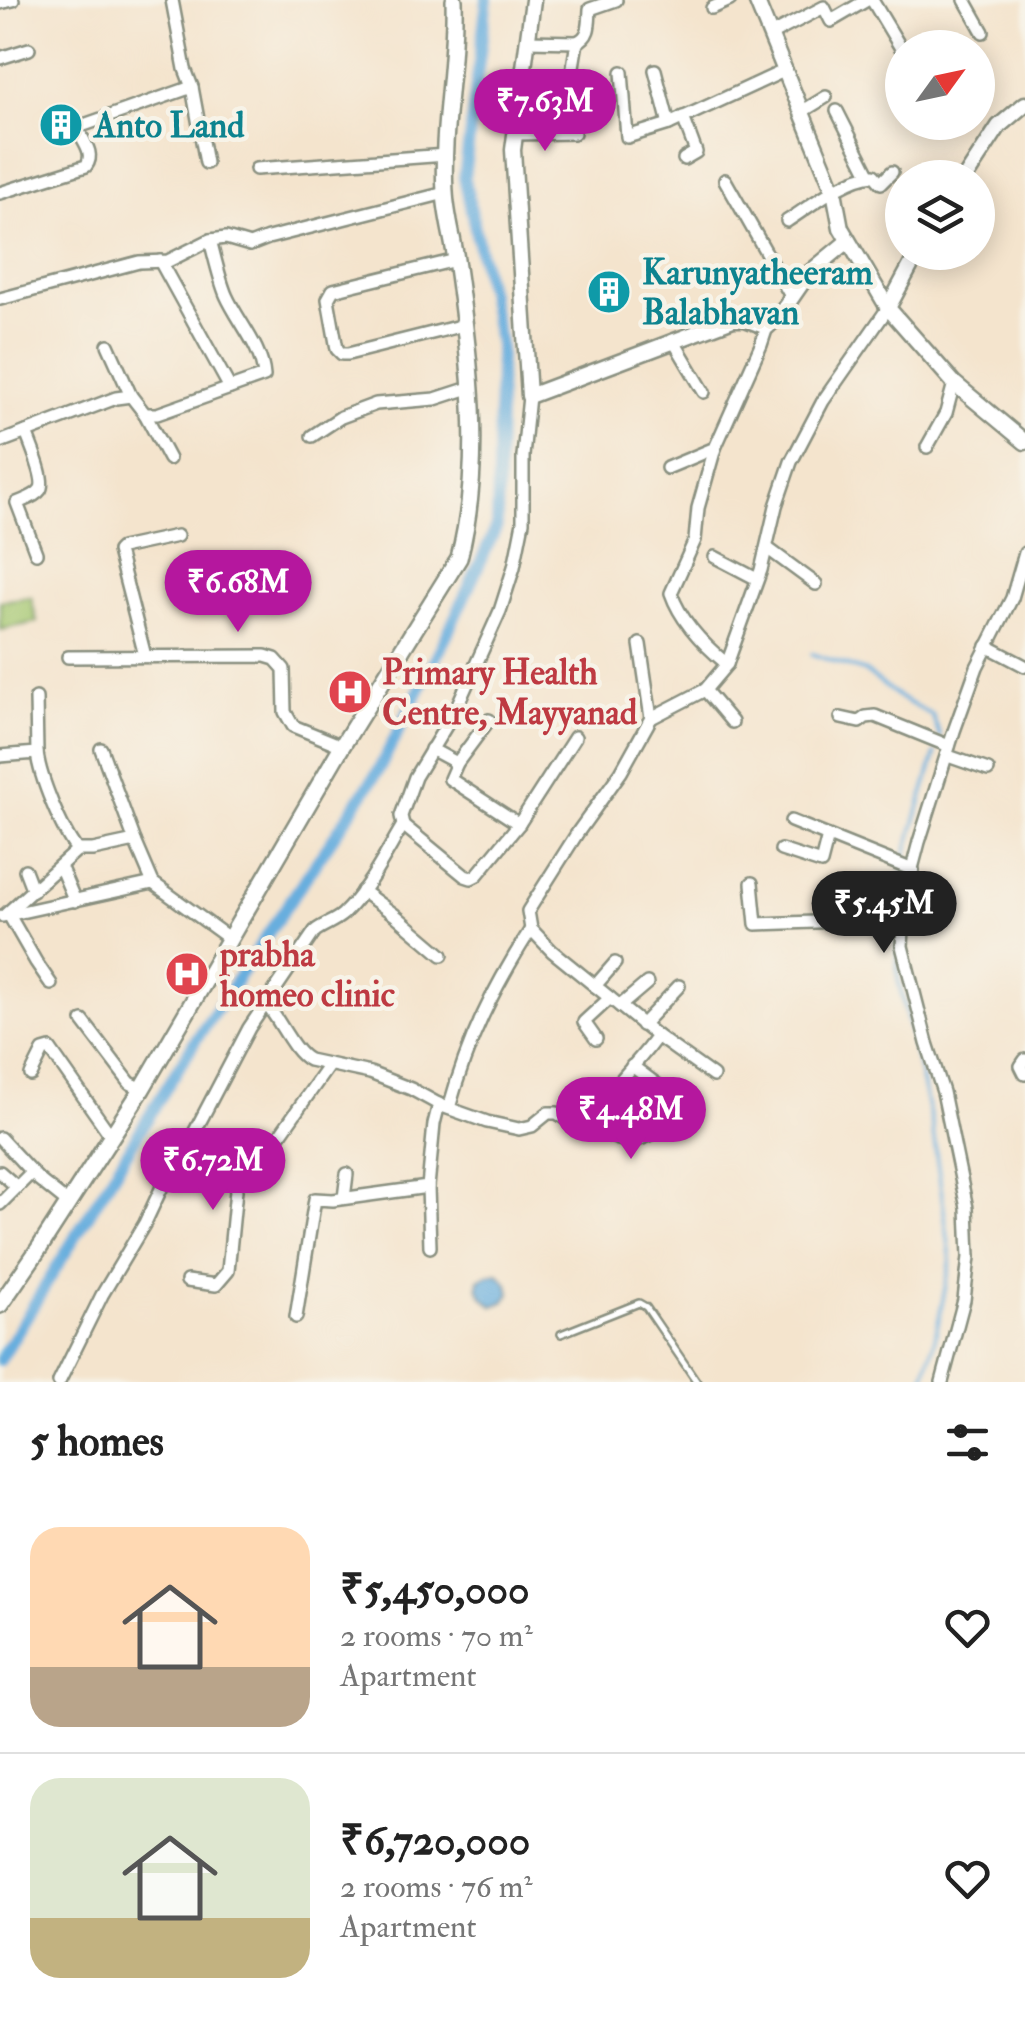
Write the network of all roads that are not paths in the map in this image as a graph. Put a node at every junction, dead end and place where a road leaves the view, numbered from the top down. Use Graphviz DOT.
graph roads {
  1 [pos="13,0"];
  2 [pos="172,0"];
  3 [pos="454,0"];
  4 [pos="532,0"];
  5 [pos="616,0"];
  6 [pos="730,0"];
  7 [pos="756,0"];
  8 [pos="869,0"];
  9 [pos="965,0"];
  10 [pos="0,3"];
  11 [pos="826,3"];
  12 [pos="712,8"];
  13 [pos="889,30"];
  14 [pos="982,30"];
  15 [pos="770,36"];
  16 [pos="528,41"];
  17 [pos="577,42"];
  18 [pos="30,49"];
  19 [pos="0,58"];
  20 [pos="654,70"];
  21 [pos="786,70"];
  22 [pos="622,72"];
  23 [pos="570,84"];
  24 [pos="192,86"];
  25 [pos="826,98"];
  26 [pos="1025,104"];
  27 [pos="803,111"];
  28 [pos="837,111"];
  29 [pos="683,117"];
  30 [pos="669,124"];
  31 [pos="574,133"];
  32 [pos="516,134"];
  33 [pos="446,155"];
  34 [pos="684,159"];
  35 [pos="977,160"];
  36 [pos="206,163"];
  37 [pos="256,169"];
  38 [pos="869,174"];
  39 [pos="885,179"];
  40 [pos="725,180"];
  41 [pos="834,191"];
  42 [pos="0,193"];
  43 [pos="444,193"];
  44 [pos="787,221"];
  45 [pos="210,240"];
  46 [pos="848,241"];
  47 [pos="456,260"];
  48 [pos="160,262"];
  49 [pos="908,270"];
  50 [pos="792,298"];
  51 [pos="0,299"];
  52 [pos="888,308"];
  53 [pos="464,326"];
  54 [pos="767,327"];
  55 [pos="673,340"];
  56 [pos="108,345"];
  57 [pos="954,382"];
  58 [pos="230,388"];
  59 [pos="472,388"];
  60 [pos="704,392"];
  61 [pos="132,396"];
  62 [pos="529,396"];
  63 [pos="145,414"];
  64 [pos="26,432"];
  65 [pos="312,436"];
  66 [pos="0,442"];
  67 [pos="1025,442"];
  68 [pos="927,447"];
  69 [pos="715,448"];
  70 [pos="169,459"];
  71 [pos="668,468"];
  72 [pos="177,536"];
  73 [pos="766,548"];
  74 [pos="1025,553"];
  75 [pos="36,554"];
  76 [pos="715,557"];
  77 [pos="757,579"];
  78 [pos="816,584"];
  79 [pos="640,644"];
  80 [pos="987,646"];
  81 [pos="68,656"];
  82 [pos="145,656"];
  83 [pos="727,664"];
  84 [pos="1025,666"];
  85 [pos="705,690"];
  86 [pos="36,698"];
  87 [pos="651,718"];
  88 [pos="841,718"];
  89 [pos="489,720"];
  90 [pos="732,722"];
  91 [pos="575,737"];
  92 [pos="342,746"];
  93 [pos="432,748"];
  94 [pos="101,749"];
  95 [pos="948,751"];
  96 [pos="37,753"];
  97 [pos="0,756"];
  98 [pos="457,762"];
  99 [pos="988,770"];
  100 [pos="790,821"];
  101 [pos="519,824"];
  102 [pos="403,825"];
  103 [pos="828,836"];
  104 [pos="135,841"];
  105 [pos="77,850"];
  106 [pos="781,850"];
  107 [pos="60,866"];
  108 [pos="25,870"];
  109 [pos="913,870"];
  110 [pos="752,882"];
  111 [pos="152,883"];
  112 [pos="33,891"];
  113 [pos="362,891"];
  114 [pos="76,901"];
  115 [pos="4,916"];
  116 [pos="903,920"];
  117 [pos="531,930"];
  118 [pos="230,939"];
  119 [pos="442,955"];
  120 [pos="615,962"];
  121 [pos="646,983"];
  122 [pos="51,984"];
  123 [pos="595,986"];
  124 [pos="679,986"];
  125 [pos="615,1002"];
  126 [pos="266,1004"];
  127 [pos="83,1020"];
  128 [pos="642,1025"];
  129 [pos="657,1036"];
  130 [pos="596,1039"];
  131 [pos="1025,1060"];
  132 [pos="329,1066"];
  133 [pos="632,1066"];
  134 [pos="1025,1074"];
  135 [pos="30,1075"];
  136 [pos="713,1076"];
  137 [pos="142,1088"];
  138 [pos="444,1106"];
  139 [pos="690,1109"];
  140 [pos="670,1123"];
  141 [pos="595,1126"];
  142 [pos="111,1136"];
  143 [pos="0,1138"];
  144 [pos="275,1142"];
  145 [pos="181,1152"];
  146 [pos="0,1172"];
  147 [pos="32,1172"];
  148 [pos="347,1174"];
  149 [pos="16,1188"];
  150 [pos="428,1188"];
  151 [pos="344,1198"];
  152 [pos="68,1203"];
  153 [pos="0,1204"];
  154 [pos="430,1247"];
  155 [pos="187,1281"];
  156 [pos="0,1305"];
  157 [pos="296,1317"];
  158 [pos="561,1334"];
  159 [pos="59,1382"];
  160 [pos="697,1382"];
  161 [pos="942,1382"];
  1 -- 10 [label="street"];
  2 -- 24 [label="street"];
  3 -- 33 [label="main road"];
  4 -- 16 [label="street"];
  5 -- 17 [label="street"];
  6 -- 12 [label="street"];
  7 -- 15 [label="street"];
  8 -- 11 [label="street"];
  8 -- 13 [label="street"];
  9 -- 14 [label="street"];
  11 -- 15 [label="street"];
  15 -- 21 [label="street"];
  16 -- 17 [label="street"];
  16 -- 32 [label="street"];
  17 -- 23 [label="street"];
  18 -- 19 [label="street"];
  20 -- 30 [label="street"];
  21 -- 27 [label="street"];
  21 -- 29 [label="street"];
  22 -- 30 [label="street"];
  24 -- 36 [label="street"];
  24 -- 42 [label="street"];
  25 -- 27 [label="street"];
  26 -- 35 [label="street"];
  27 -- 41 [label="street"];
  28 -- 38 [label="street"];
  29 -- 30 [label="street"];
  29 -- 34 [label="street"];
  31 -- 32 [label="street"];
  32 -- 62 [label="street"];
  33 -- 37 [label="street"];
  33 -- 43 [label="main road"];
  38 -- 39 [label="street"];
  38 -- 41 [label="street"];
  40 -- 50 [label="street"];
  41 -- 44 [label="street"];
  41 -- 46 [label="street"];
  43 -- 45 [label="street"];
  43 -- 47 [label="main road"];
  45 -- 48 [label="street"];
  45 -- 58 [label="street"];
  46 -- 50 [label="street"];
  46 -- 52 [label="street"];
  47 -- 53 [label="main road"];
  47 -- 53 [label="street"];
  48 -- 51 [label="street"];
  48 -- 58 [label="street"];
  49 -- 52 [label="street"];
  50 -- 54 [label="street"];
  52 -- 57 [label="street"];
  52 -- 73 [label="street"];
  53 -- 59 [label="main road"];
  54 -- 55 [label="street"];
  54 -- 69 [label="street"];
  55 -- 60 [label="street"];
  55 -- 62 [label="street"];
  56 -- 61 [label="street"];
  57 -- 67 [label="street"];
  57 -- 68 [label="street"];
  58 -- 63 [label="street"];
  59 -- 65 [label="street"];
  59 -- 92 [label="main road"];
  61 -- 63 [label="street"];
  61 -- 64 [label="street"];
  62 -- 93 [label="street"];
  63 -- 70 [label="street"];
  64 -- 66 [label="street"];
  64 -- 75 [label="street"];
  69 -- 71 [label="street"];
  69 -- 83 [label="street"];
  72 -- 82 [label="street"];
  73 -- 77 [label="street"];
  73 -- 78 [label="street"];
  74 -- 80 [label="street"];
  76 -- 77 [label="street"];
  77 -- 83 [label="street"];
  79 -- 87 [label="street"];
  80 -- 84 [label="street"];
  80 -- 95 [label="street"];
  81 -- 82 [label="street"];
  82 -- 92 [label="street"];
  83 -- 85 [label="street"];
  85 -- 87 [label="street"];
  85 -- 90 [label="street"];
  86 -- 96 [label="street"];
  87 -- 117 [label="street"];
  88 -- 95 [label="street"];
  89 -- 98 [label="street"];
  91 -- 101 [label="street"];
  92 -- 118 [label="main road"];
  93 -- 98 [label="street"];
  93 -- 102 [label="street"];
  94 -- 104 [label="street"];
  95 -- 99 [label="street"];
  95 -- 109 [label="street"];
  96 -- 97 [label="street"];
  96 -- 105 [label="street"];
  98 -- 101 [label="street"];
  100 -- 103 [label="street"];
  101 -- 102 [label="street"];
  102 -- 113 [label="street"];
  103 -- 106 [label="street"];
  103 -- 109 [label="street"];
  104 -- 105 [label="street"];
  104 -- 111 [label="street"];
  105 -- 107 [label="street"];
  107 -- 112 [label="street"];
  107 -- 114 [label="street"];
  108 -- 112 [label="street"];
  109 -- 116 [label="street"];
  110 -- 116 [label="street"];
  111 -- 114 [label="street"];
  111 -- 118 [label="street"];
  112 -- 115 [label="street"];
  113 -- 119 [label="street"];
  113 -- 126 [label="street"];
  114 -- 115 [label="street"];
  115 -- 122 [label="street"];
  116 -- 161 [label="street"];
  117 -- 123 [label="street"];
  117 -- 138 [label="street"];
  118 -- 137 [label="main road"];
  120 -- 123 [label="street"];
  121 -- 125 [label="street"];
  123 -- 125 [label="street"];
  124 -- 128 [label="street"];
  125 -- 128 [label="street"];
  125 -- 130 [label="street"];
  126 -- 132 [label="street"];
  126 -- 145 [label="street"];
  127 -- 137 [label="street"];
  128 -- 129 [label="street"];
  129 -- 133 [label="street"];
  129 -- 136 [label="street"];
  131 -- 134 [label="street"];
  132 -- 138 [label="street"];
  132 -- 144 [label="street"];
  133 -- 139 [label="street"];
  133 -- 141 [label="street"];
  135 -- 142 [label="street"];
  137 -- 142 [label="main road"];
  138 -- 141 [label="street"];
  138 -- 150 [label="street"];
  140 -- 141 [label="street"];
  142 -- 152 [label="main road"];
  143 -- 147 [label="street"];
  145 -- 155 [label="street"];
  145 -- 159 [label="street"];
  146 -- 149 [label="street"];
  147 -- 149 [label="street"];
  147 -- 152 [label="street"];
  148 -- 151 [label="street"];
  149 -- 153 [label="street"];
  150 -- 151 [label="street"];
  150 -- 154 [label="street"];
  151 -- 157 [label="street"];
  152 -- 156 [label="main road"];
  158 -- 160 [label="lane"];
}
